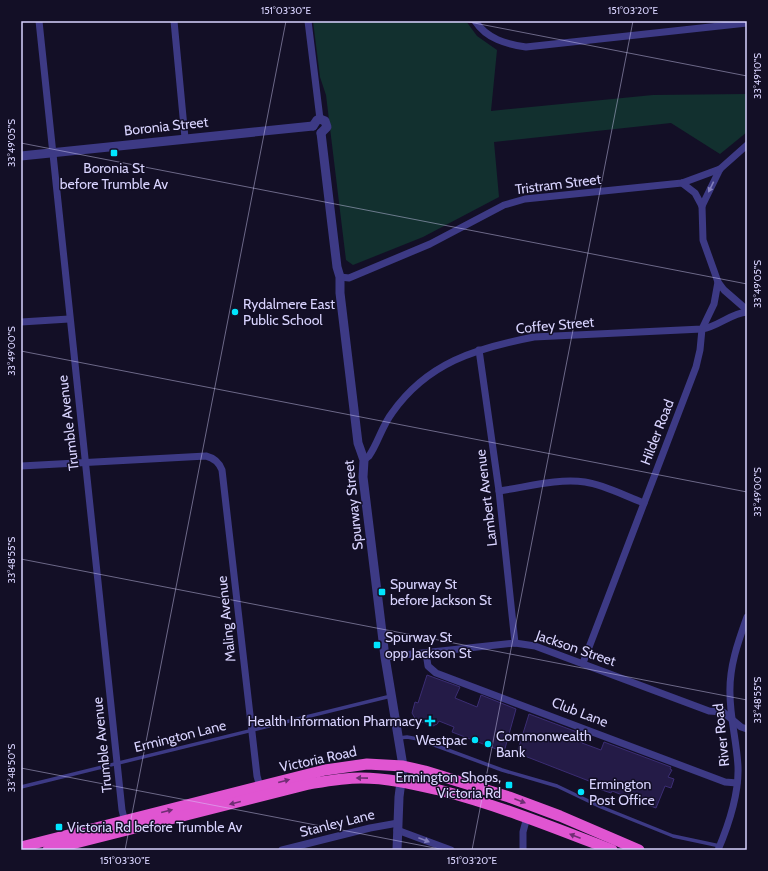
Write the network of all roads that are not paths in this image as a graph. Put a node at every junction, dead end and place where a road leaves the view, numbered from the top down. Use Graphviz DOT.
graph roads {
  1 [pos="39,21"];
  2 [pos="174,21"];
  3 [pos="308,21"];
  4 [pos="475,21"];
  5 [pos="747,24"];
  6 [pos="320,119"];
  7 [pos="313,126"];
  8 [pos="321,133"];
  9 [pos="185,138"];
  10 [pos="747,145"];
  11 [pos="53,152"];
  12 [pos="21,156"];
  13 [pos="720,169"];
  14 [pos="682,183"];
  15 [pos="702,206"];
  16 [pos="340,278"];
  17 [pos="718,282"];
  18 [pos="747,311"];
  19 [pos="69,319"];
  20 [pos="21,322"];
  21 [pos="702,329"];
  22 [pos="480,350"];
  23 [pos="364,460"];
  24 [pos="86,462"];
  25 [pos="21,466"];
  26 [pos="499,491"];
  27 [pos="644,503"];
  28 [pos="747,617"];
  29 [pos="515,643"];
  30 [pos="426,653"];
  31 [pos="385,657"];
  32 [pos="583,663"];
  33 [pos="392,696"];
  34 [pos="732,720"];
  35 [pos="251,729"];
  36 [pos="747,729"];
  37 [pos="399,738"];
  38 [pos="118,763"];
  39 [pos="402,766"];
  40 [pos="401,781"];
  41 [pos="737,783"];
  42 [pos="21,787"];
  43 [pos="260,787"];
  44 [pos="527,817"];
  45 [pos="125,822"];
  46 [pos="397,827"];
  47 [pos="21,847"];
  48 [pos="719,848"];
  49 [pos="48,850"];
  50 [pos="282,850"];
  51 [pos="397,850"];
  52 [pos="451,850"];
  53 [pos="523,850"];
  54 [pos="612,850"];
  55 [pos="639,850"];
  1 -- 11 [label="street, Trumble Avenue"];
  2 -- 9 [label="street"];
  3 -- 6 [label="street"];
  4 -- 5 [label="street"];
  6 -- 7 [label="street"];
  6 -- 8 [label="street"];
  7 -- 8 [label="street"];
  7 -- 9 [label="street, Boronia Street"];
  8 -- 16 [label="street, Spurway Street"];
  9 -- 11 [label="street, Boronia Street"];
  10 -- 13 [label="street, Hilder Road"];
  11 -- 12 [label="street, Boronia Street"];
  11 -- 19 [label="street, Trumble Avenue"];
  13 -- 14 [label="street, Tristram Street"];
  13 -- 15 [label="street, Hilder Road, one-way"];
  14 -- 15 [label="street"];
  14 -- 16 [label="street, Tristram Street"];
  15 -- 17 [label="street, Hilder Road"];
  16 -- 23 [label="street, Spurway Street"];
  17 -- 18 [label="street, Coffey Street"];
  17 -- 21 [label="street, Hilder Road"];
  18 -- 21 [label="street, Coffey Street"];
  19 -- 20 [label="street"];
  19 -- 24 [label="street, Trumble Avenue"];
  21 -- 22 [label="street, Coffey Street"];
  21 -- 27 [label="street, Hilder Road"];
  22 -- 23 [label="street, Coffey Street"];
  22 -- 26 [label="street, Lambert Avenue"];
  23 -- 31 [label="street, Spurway Street"];
  24 -- 25 [label="street"];
  24 -- 35 [label="street, Maling Avenue"];
  24 -- 38 [label="street, Trumble Avenue"];
  26 -- 27 [label="street"];
  26 -- 29 [label="street, Lambert Avenue"];
  27 -- 32 [label="street, Hilder Road"];
  28 -- 34 [label="street, River Road"];
  29 -- 30 [label="street, Jackson Street"];
  29 -- 32 [label="street, Jackson Street"];
  30 -- 31 [label="street, Jackson Street"];
  30 -- 41 [label="street, Club Lane"];
  31 -- 33 [label="street, Spurway Street"];
  32 -- 34 [label="street, Jackson Street"];
  33 -- 35 [label="lane, Ermington Lane"];
  33 -- 37 [label="street, Spurway Street"];
  34 -- 36 [label="street, Jackson Street"];
  34 -- 41 [label="street, River Road"];
  35 -- 38 [label="lane, Ermington Lane"];
  35 -- 43 [label="street, Maling Avenue"];
  37 -- 39 [label="street, Spurway Street"];
  37 -- 48 [label="lane"];
  38 -- 42 [label="lane, Ermington Lane"];
  38 -- 45 [label="street, Trumble Avenue"];
  39 -- 40 [label="street, Spurway Street"];
  43 -- 39 [label="highway, Victoria Road, one-way"];
  39 -- 55 [label="highway, Victoria Road, one-way"];
  40 -- 44 [label="highway, Victoria Road"];
  40 -- 46 [label="street, Spurway Street"];
  40 -- 49 [label="highway, Victoria Road, one-way"];
  41 -- 48 [label="street, River Road"];
  45 -- 43 [label="highway, Victoria Road, one-way"];
  44 -- 53 [label="street"];
  54 -- 44 [label="highway, Victoria Road, one-way"];
  45 -- 47 [label="highway, Victoria Road"];
  46 -- 50 [label="street, Stanley Lane"];
  46 -- 51 [label="street, Spurway Street"];
  46 -- 52 [label="street, Stanley Lane, one-way"];
}
